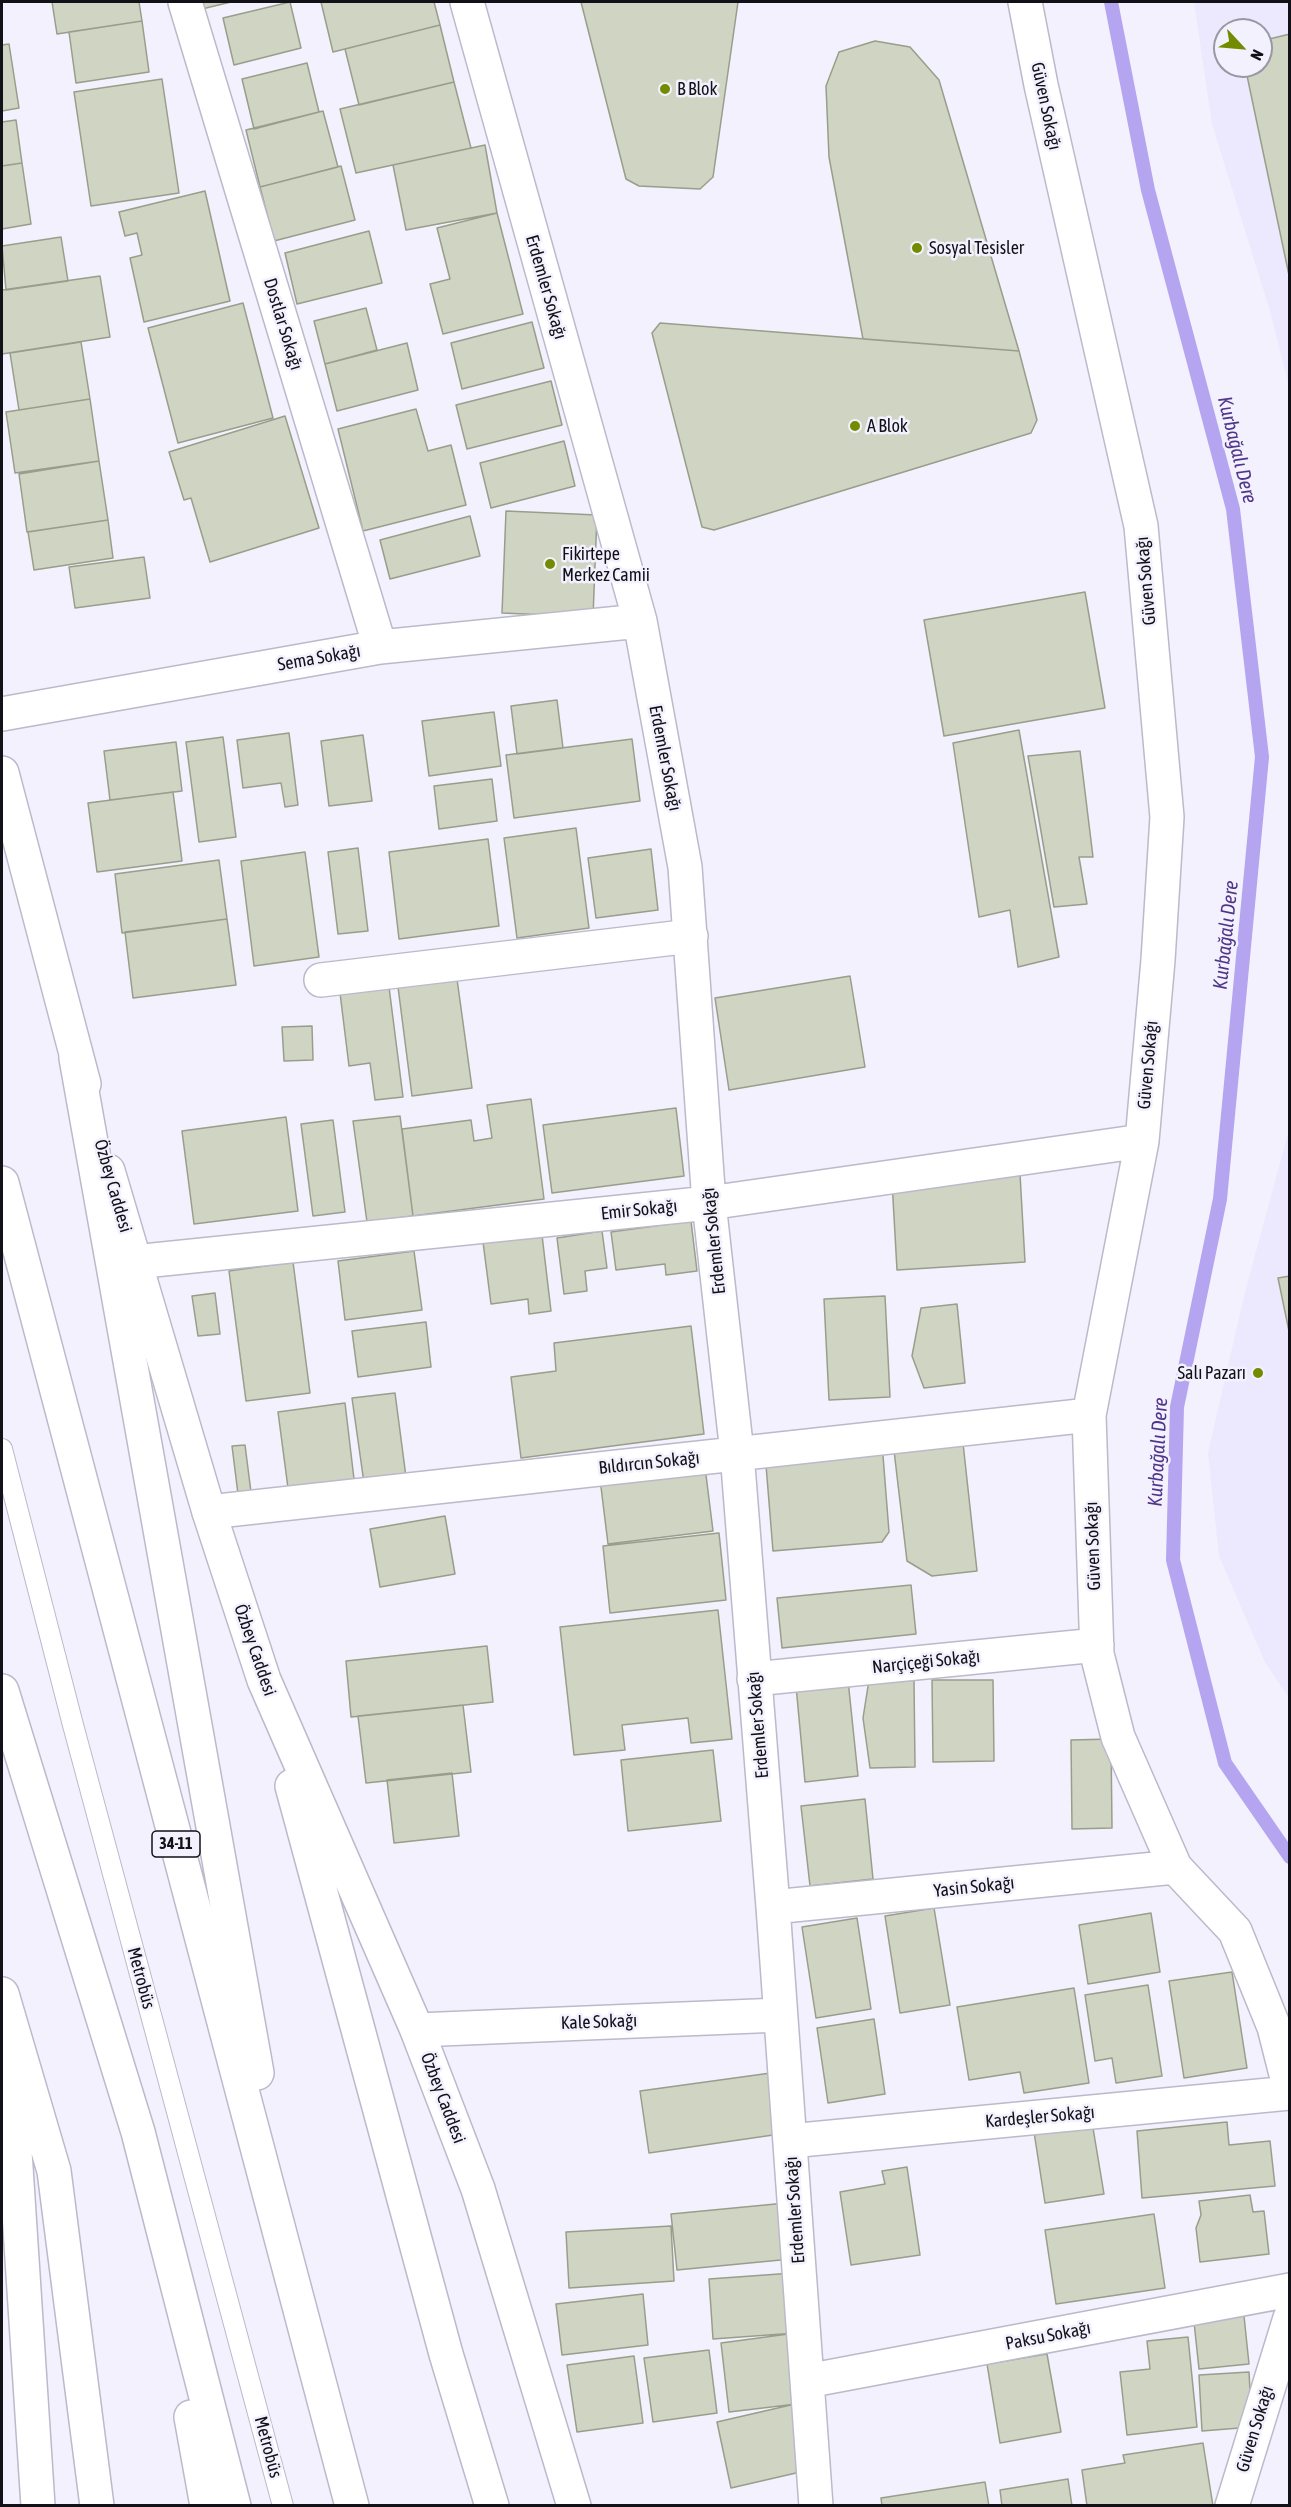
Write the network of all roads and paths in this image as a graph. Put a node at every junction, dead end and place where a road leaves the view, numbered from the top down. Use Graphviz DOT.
graph roads {
  1 [pos="185,2"];
  2 [pos="467,2"];
  3 [pos="1025,2"];
  4 [pos="639,621"];
  5 [pos="380,647"];
  6 [pos="2,714"];
  7 [pos="2,773"];
  8 [pos="691,936"];
  9 [pos="321,980"];
  10 [pos="76,1058"];
  11 [pos="1142,1141"];
  12 [pos="2,1183"];
  13 [pos="709,1203"];
  14 [pos="134,1262"];
  15 [pos="1089,1415"];
  16 [pos="2,1449"];
  17 [pos="737,1454"];
  18 [pos="209,1512"];
  19 [pos="1097,1645"];
  20 [pos="754,1679"];
  21 [pos="264,1680"];
  22 [pos="2,1691"];
  23 [pos="1175,1867"];
  24 [pos="773,1907"];
  25 [pos="2,1994"];
  26 [pos="780,2015"];
  27 [pos="417,2030"];
  28 [pos="2,2053"];
  29 [pos="1290,2092"];
  30 [pos="138,2132"];
  31 [pos="790,2141"];
  32 [pos="1290,2290"];
  33 [pos="301,2317"];
  34 [pos="1290,2318"];
  35 [pos="807,2382"];
  36 [pos="558,2453"];
  37 [pos="38,2505"];
  38 [pos="97,2505"];
  39 [pos="207,2505"];
  40 [pos="234,2505"];
  41 [pos="283,2505"];
  42 [pos="352,2505"];
  43 [pos="492,2505"];
  44 [pos="561,2505"];
  45 [pos="574,2505"];
  46 [pos="816,2505"];
  47 [pos="1232,2505"];
  1 -- 5 [label="main road, Dostlar Sokağı"];
  2 -- 4 [label="main road, Erdemler Sokağı"];
  3 -- 11 [label="main road, Güven Sokağı"];
  4 -- 5 [label="main road, Sema Sokağı"];
  4 -- 8 [label="main road, Erdemler Sokağı"];
  5 -- 6 [label="main road, Sema Sokağı"];
  7 -- 10 [label="main road, Özbey Caddesi"];
  8 -- 9 [label="main road"];
  8 -- 13 [label="main road, Erdemler Sokağı"];
  10 -- 14 [label="main road, Özbey Caddesi"];
  10 -- 33 [label="main road"];
  11 -- 13 [label="main road, Emir Sokağı"];
  11 -- 15 [label="main road, Güven Sokağı"];
  12 -- 33 [label="main road, 34-11"];
  13 -- 14 [label="main road, Emir Sokağı"];
  13 -- 17 [label="main road, Erdemler Sokağı"];
  14 -- 18 [label="main road, Özbey Caddesi"];
  15 -- 17 [label="main road, Bıldırcın Sokağı"];
  15 -- 19 [label="main road, Güven Sokağı"];
  16 -- 41 [label="lane, Metrobüs"];
  17 -- 18 [label="main road, Bıldırcın Sokağı"];
  17 -- 20 [label="main road, Erdemler Sokağı"];
  18 -- 21 [label="main road, Özbey Caddesi"];
  19 -- 20 [label="main road, Narçiçeği Sokağı"];
  19 -- 23 [label="main road, Güven Sokağı"];
  20 -- 24 [label="main road, Erdemler Sokağı"];
  21 -- 27 [label="main road, Özbey Caddesi"];
  21 -- 43 [label="main road"];
  22 -- 30 [label="main road"];
  23 -- 24 [label="main road, Yasin Sokağı"];
  23 -- 29 [label="main road, Güven Sokağı"];
  24 -- 26 [label="main road, Erdemler Sokağı"];
  25 -- 38 [label="main road"];
  26 -- 27 [label="main road, Kale Sokağı"];
  26 -- 31 [label="main road, Erdemler Sokağı"];
  27 -- 36 [label="main road, Özbey Caddesi"];
  28 -- 37 [label="main road"];
  29 -- 31 [label="main road, Kardeşler Sokağı"];
  30 -- 39 [label="main road"];
  30 -- 40 [label="main road"];
  31 -- 35 [label="main road, Erdemler Sokağı"];
  32 -- 35 [label="main road, Paksu Sokağı"];
  33 -- 42 [label="main road, 34-11"];
  34 -- 47 [label="main road, Güven Sokağı"];
  35 -- 46 [label="main road, Erdemler Sokağı"];
  36 -- 44 [label="main road"];
  36 -- 45 [label="main road, Özbey Caddesi"];
}
